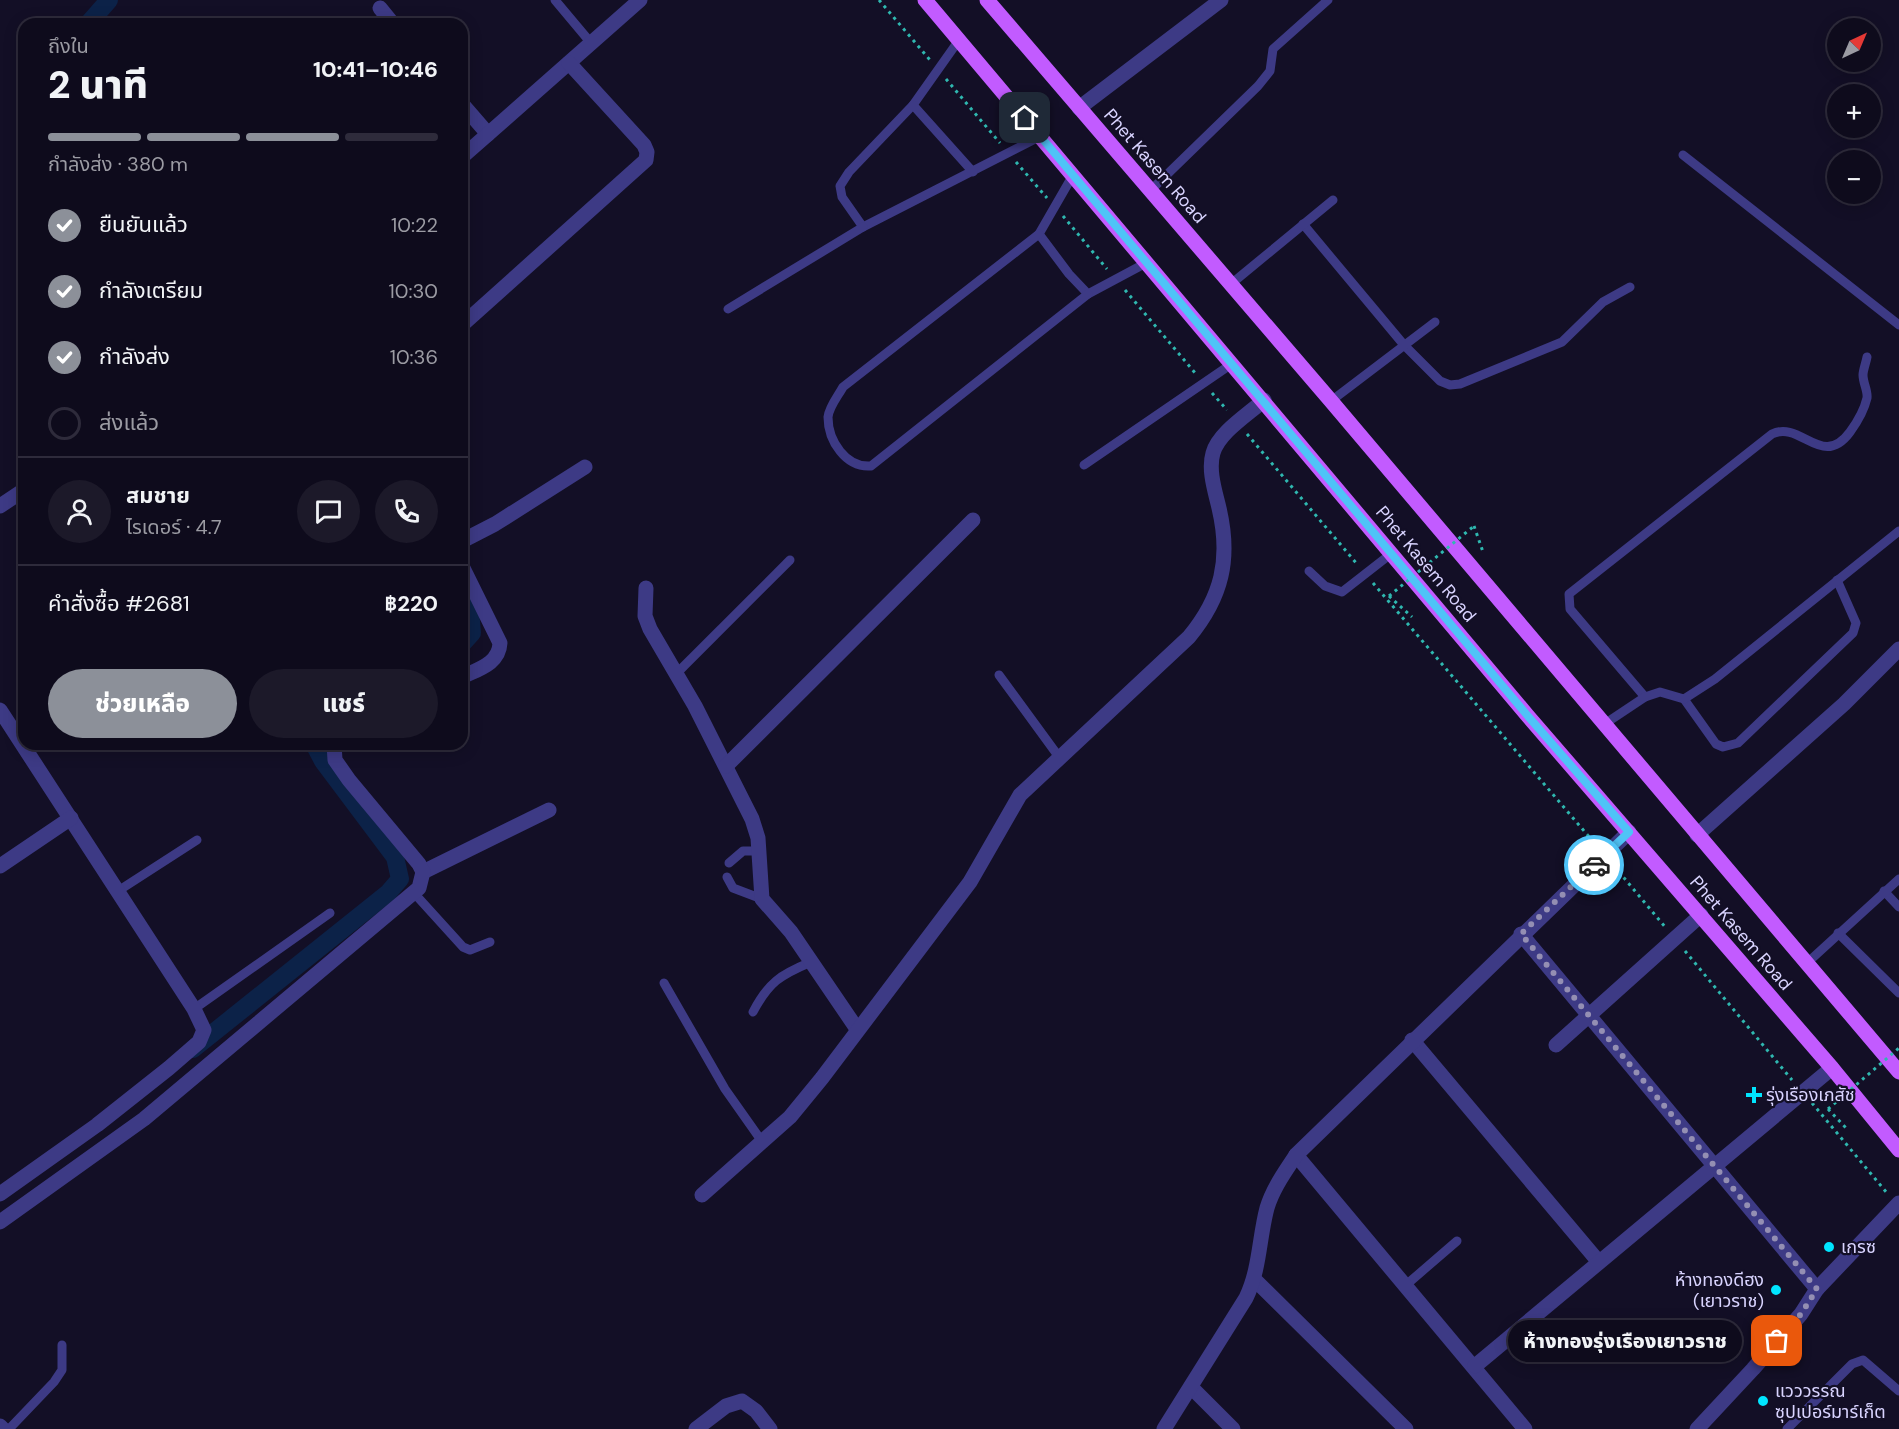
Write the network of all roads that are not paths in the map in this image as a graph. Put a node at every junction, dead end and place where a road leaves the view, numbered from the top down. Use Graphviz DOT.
graph roads {
  1 [pos="555,0"];
  2 [pos="640,0"];
  3 [pos="925,0"];
  4 [pos="987,0"];
  5 [pos="1221,0"];
  6 [pos="1328,0"];
  7 [pos="380,8"];
  8 [pos="388,18"];
  9 [pos="959,40"];
  10 [pos="591,43"];
  11 [pos="569,63"];
  12 [pos="913,105"];
  13 [pos="1079,108"];
  14 [pos="468,111"];
  15 [pos="488,134"];
  16 [pos="1041,136"];
  17 [pos="468,152"];
  18 [pos="1683,155"];
  19 [pos="973,172"];
  20 [pos="1073,175"];
  21 [pos="1151,190"];
  22 [pos="1334,200"];
  23 [pos="1303,224"];
  24 [pos="863,227"];
  25 [pos="1039,234"];
  26 [pos="1146,263"];
  27 [pos="1231,284"];
  28 [pos="1630,287"];
  29 [pos="1088,294"];
  30 [pos="729,309"];
  31 [pos="468,320"];
  32 [pos="1435,322"];
  33 [pos="1899,326"];
  34 [pos="1404,345"];
  35 [pos="1867,357"];
  36 [pos="1233,363"];
  37 [pos="1264,400"];
  38 [pos="1332,402"];
  39 [pos="1084,465"];
  40 [pos="585,466"];
  41 [pos="18,494"];
  42 [pos="0,506"];
  43 [pos="973,520"];
  44 [pos="1899,531"];
  45 [pos="468,538"];
  46 [pos="1392,553"];
  47 [pos="790,560"];
  48 [pos="1309,571"];
  49 [pos="468,578"];
  50 [pos="1837,580"];
  51 [pos="646,588"];
  52 [pos="1899,649"];
  53 [pos="468,674"];
  54 [pos="676,674"];
  55 [pos="999,675"];
  56 [pos="1645,697"];
  57 [pos="1684,699"];
  58 [pos="0,710"];
  59 [pos="1603,725"];
  60 [pos="18,736"];
  61 [pos="28,750"];
  62 [pos="334,750"];
  63 [pos="1059,757"];
  64 [pos="726,766"];
  65 [pos="549,810"];
  66 [pos="71,818"];
  67 [pos="1629,832"];
  68 [pos="1697,835"];
  69 [pos="197,840"];
  70 [pos="759,851"];
  71 [pos="729,863"];
  72 [pos="0,866"];
  73 [pos="423,872"];
  74 [pos="727,877"];
  75 [pos="1899,879"];
  76 [pos="118,891"];
  77 [pos="1884,891"];
  78 [pos="414,893"];
  79 [pos="762,898"];
  80 [pos="1899,907"];
  81 [pos="330,913"];
  82 [pos="1701,915"];
  83 [pos="1838,933"];
  84 [pos="1521,934"];
  85 [pos="490,942"];
  86 [pos="811,962"];
  87 [pos="1807,963"];
  88 [pos="664,982"];
  89 [pos="1899,993"];
  90 [pos="194,1009"];
  91 [pos="753,1012"];
  92 [pos="1590,1014"];
  93 [pos="857,1029"];
  94 [pos="1412,1040"];
  95 [pos="1556,1045"];
  96 [pos="1832,1068"];
  97 [pos="1899,1072"];
  98 [pos="763,1143"];
  99 [pos="1899,1150"];
  100 [pos="1296,1155"];
  101 [pos="1714,1166"];
  102 [pos="0,1194"];
  103 [pos="702,1194"];
  104 [pos="1898,1204"];
  105 [pos="0,1222"];
  106 [pos="1457,1241"];
  107 [pos="1598,1261"];
  108 [pos="1255,1280"];
  109 [pos="1406,1285"];
  110 [pos="1817,1289"];
  111 [pos="62,1345"];
  112 [pos="1474,1366"];
  113 [pos="1191,1387"];
  114 [pos="1899,1390"];
  115 [pos="9,1429"];
  116 [pos="696,1429"];
  117 [pos="770,1429"];
  118 [pos="1164,1429"];
  119 [pos="1233,1429"];
  120 [pos="1406,1429"];
  121 [pos="1525,1429"];
  122 [pos="1697,1429"];
  123 [pos="1786,1429"];
  1 -- 10 [label="lane"];
  2 -- 10 [label="street"];
  3 -- 9 [label="main road, Phet Kasem Road"];
  4 -- 13 [label="main road, Phet Kasem Road"];
  5 -- 13 [label="street"];
  6 -- 21 [label="lane"];
  7 -- 8 [label="street"];
  9 -- 12 [label="lane"];
  9 -- 16 [label="main road, Phet Kasem Road"];
  10 -- 11 [label="street"];
  11 -- 15 [label="street"];
  11 -- 31 [label="street"];
  12 -- 19 [label="lane"];
  12 -- 24 [label="lane"];
  13 -- 21 [label="main road, Phet Kasem Road"];
  14 -- 15 [label="street"];
  15 -- 17 [label="street"];
  16 -- 19 [label="lane"];
  16 -- 20 [label="main road, Phet Kasem Road"];
  18 -- 33 [label="lane"];
  19 -- 24 [label="lane"];
  20 -- 25 [label="lane"];
  20 -- 26 [label="main road, Phet Kasem Road"];
  21 -- 27 [label="main road, Phet Kasem Road"];
  22 -- 23 [label="lane"];
  23 -- 27 [label="lane"];
  23 -- 34 [label="lane"];
  24 -- 30 [label="lane"];
  25 -- 29 [label="lane"];
  25 -- 29 [label="lane"];
  26 -- 29 [label="lane"];
  26 -- 36 [label="main road, Phet Kasem Road"];
  27 -- 38 [label="main road, Phet Kasem Road"];
  28 -- 34 [label="lane"];
  32 -- 34 [label="lane"];
  34 -- 38 [label="lane"];
  35 -- 56 [label="lane"];
  36 -- 37 [label="main road, Phet Kasem Road"];
  36 -- 39 [label="lane"];
  37 -- 46 [label="main road, Phet Kasem Road"];
  37 -- 63 [label="street"];
  38 -- 59 [label="main road, Phet Kasem Road"];
  40 -- 45 [label="street"];
  41 -- 42 [label="street"];
  43 -- 64 [label="street"];
  44 -- 50 [label="lane"];
  46 -- 48 [label="lane"];
  46 -- 67 [label="main road, Phet Kasem Road"];
  47 -- 54 [label="lane"];
  49 -- 53 [label="street"];
  50 -- 57 [label="lane"];
  50 -- 57 [label="lane"];
  51 -- 54 [label="street"];
  52 -- 68 [label="street"];
  54 -- 64 [label="street"];
  55 -- 63 [label="lane"];
  56 -- 57 [label="lane"];
  56 -- 59 [label="lane"];
  58 -- 60 [label="street"];
  59 -- 68 [label="main road, Phet Kasem Road"];
  61 -- 66 [label="street"];
  62 -- 73 [label="street"];
  63 -- 93 [label="street"];
  64 -- 70 [label="street"];
  65 -- 73 [label="street"];
  66 -- 72 [label="street"];
  66 -- 76 [label="street"];
  67 -- 82 [label="main road, Phet Kasem Road"];
  67 -- 84 [label="street"];
  68 -- 87 [label="main road, Phet Kasem Road"];
  69 -- 76 [label="lane"];
  70 -- 71 [label="lane"];
  70 -- 79 [label="street"];
  73 -- 78 [label="street"];
  74 -- 79 [label="lane"];
  75 -- 77 [label="lane"];
  76 -- 90 [label="street"];
  77 -- 80 [label="lane"];
  77 -- 83 [label="lane"];
  78 -- 85 [label="lane"];
  78 -- 105 [label="street"];
  79 -- 86 [label="street"];
  81 -- 90 [label="lane"];
  82 -- 92 [label="street"];
  82 -- 96 [label="main road, Phet Kasem Road"];
  83 -- 87 [label="lane"];
  83 -- 89 [label="lane"];
  84 -- 92 [label="street"];
  84 -- 94 [label="street"];
  86 -- 91 [label="lane"];
  86 -- 93 [label="street"];
  87 -- 97 [label="main road, Phet Kasem Road"];
  88 -- 98 [label="lane"];
  90 -- 102 [label="street"];
  92 -- 95 [label="street"];
  92 -- 101 [label="street"];
  93 -- 98 [label="street"];
  94 -- 100 [label="street"];
  94 -- 107 [label="street"];
  96 -- 99 [label="main road, Phet Kasem Road"];
  96 -- 101 [label="street"];
  98 -- 103 [label="street"];
  100 -- 108 [label="street"];
  100 -- 109 [label="street"];
  101 -- 107 [label="street"];
  101 -- 110 [label="street"];
  104 -- 110 [label="street"];
  106 -- 109 [label="lane"];
  107 -- 112 [label="street"];
  108 -- 113 [label="street"];
  108 -- 120 [label="street"];
  109 -- 112 [label="street"];
  110 -- 122 [label="street"];
  111 -- 115 [label="lane"];
  112 -- 121 [label="street"];
  113 -- 118 [label="street"];
  113 -- 119 [label="street"];
  114 -- 123 [label="lane"];
  116 -- 117 [label="street"];
}
